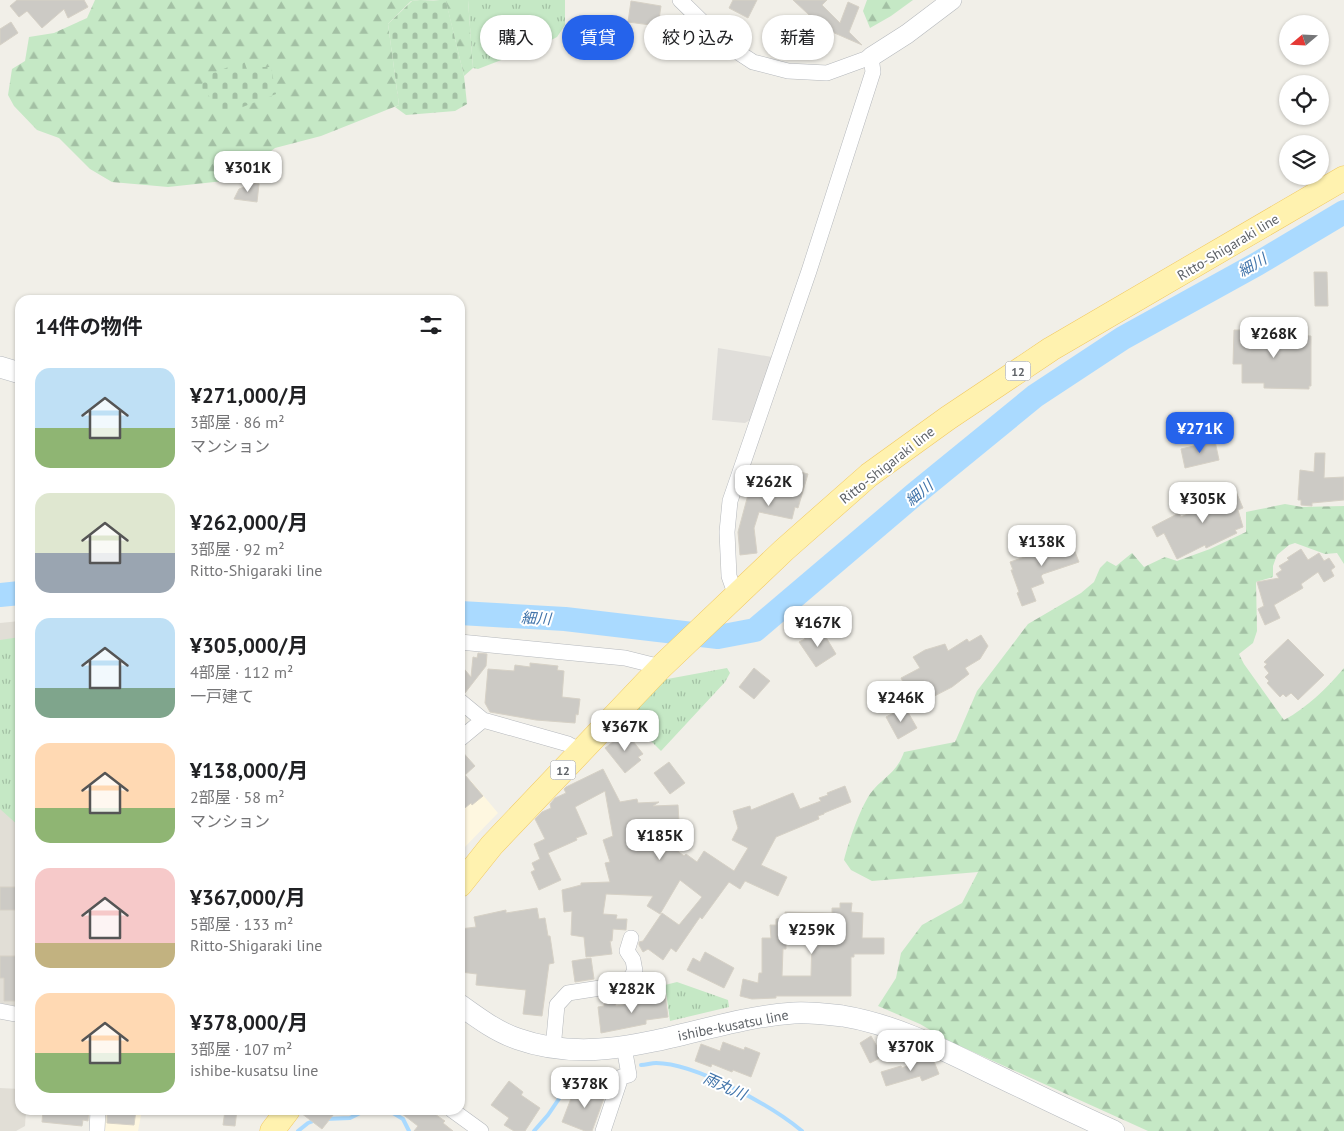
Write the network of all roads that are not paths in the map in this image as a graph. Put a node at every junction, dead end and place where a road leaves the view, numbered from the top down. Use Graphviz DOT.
graph roads {
  1 [pos="680,0"];
  2 [pos="952,0"];
  3 [pos="871,57"];
  4 [pos="1344,178"];
  5 [pos="0,367"];
  6 [pos="15,372"];
  7 [pos="730,602"];
  8 [pos="465,642"];
  9 [pos="666,663"];
  10 [pos="465,705"];
  11 [pos="484,720"];
  12 [pos="465,735"];
  13 [pos="581,751"];
  14 [pos="465,879"];
  15 [pos="631,938"];
  16 [pos="465,1009"];
  17 [pos="0,1011"];
  18 [pos="15,1014"];
  19 [pos="624,1047"];
  20 [pos="553,1049"];
  21 [pos="98,1115"];
  22 [pos="284,1115"];
  23 [pos="459,1115"];
  24 [pos="97,1131"];
  25 [pos="272,1131"];
  26 [pos="481,1131"];
  27 [pos="603,1131"];
  28 [pos="1114,1131"];
  1 -- 3 [label="street"];
  2 -- 3 [label="street"];
  3 -- 7 [label="street"];
  4 -- 7 [label="main road, Ritto-Shigaraki line / 12"];
  5 -- 6 [label="main road"];
  7 -- 9 [label="main road, Ritto-Shigaraki line / 12"];
  8 -- 9 [label="street"];
  9 -- 13 [label="main road, Ritto-Shigaraki line / 12"];
  10 -- 11 [label="street"];
  11 -- 12 [label="street"];
  11 -- 13 [label="street"];
  13 -- 14 [label="main road, Ritto-Shigaraki line / 12"];
  15 -- 20 [label="street"];
  16 -- 20 [label="main road, ishibe-kusatsu line"];
  17 -- 18 [label="street"];
  19 -- 20 [label="main road, ishibe-kusatsu line"];
  19 -- 27 [label="street"];
  19 -- 28 [label="main road, ishibe-kusatsu line"];
  21 -- 24 [label="street"];
  22 -- 25 [label="main road"];
  23 -- 26 [label="street"];
}
